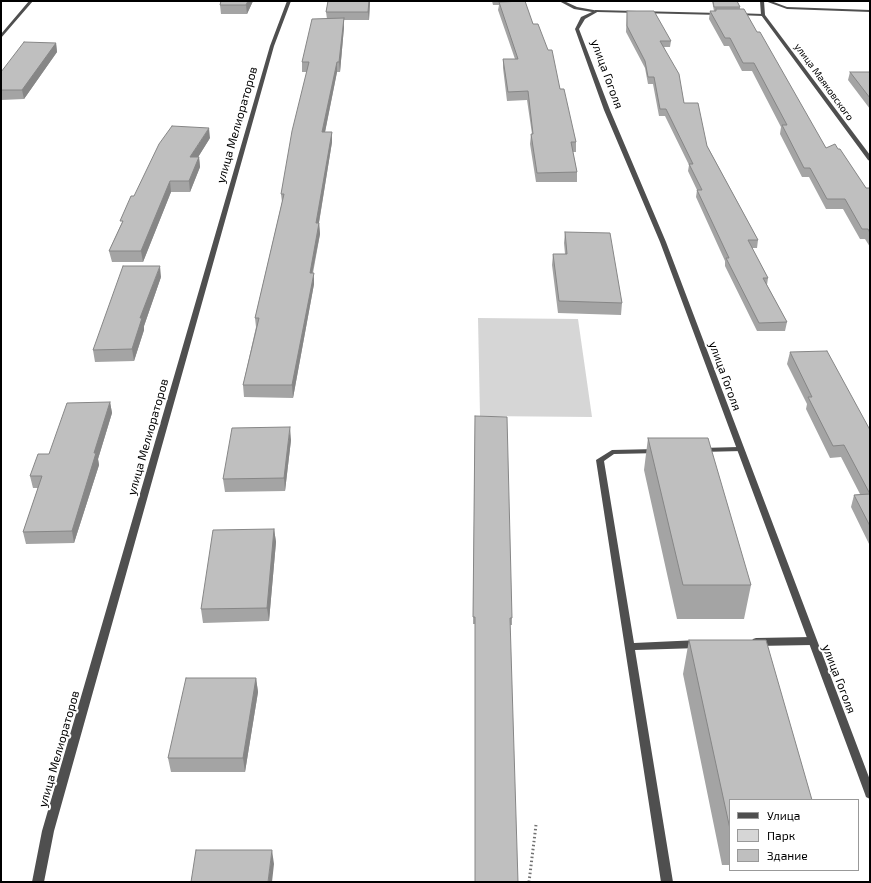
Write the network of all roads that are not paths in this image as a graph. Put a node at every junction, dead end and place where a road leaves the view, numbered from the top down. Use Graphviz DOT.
graph roads {
  1 [pos="32,1"];
  2 [pos="289,1"];
  3 [pos="561,1"];
  4 [pos="762,1"];
  5 [pos="767,1"];
  6 [pos="597,11"];
  7 [pos="870,11"];
  8 [pos="728,14"];
  9 [pos="735,14"];
  10 [pos="764,15"];
  11 [pos="1,37"];
  12 [pos="870,159"];
  13 [pos="739,449"];
  14 [pos="691,450"];
  15 [pos="667,451"];
  16 [pos="812,641"];
  17 [pos="748,643"];
  18 [pos="709,644"];
  19 [pos="629,647"];
  20 [pos="870,794"];
  21 [pos="38,882"];
  22 [pos="667,882"];
  1 -- 11 [label="street"];
  2 -- 21 [label="street, улица Мелиораторов"];
  3 -- 6 [label="street"];
  4 -- 10 [label="street"];
  5 -- 7 [label="street"];
  6 -- 8 [label="street"];
  6 -- 13 [label="street, улица Гоголя"];
  9 -- 10 [label="street"];
  10 -- 12 [label="street, улица Маяковского"];
  13 -- 14 [label="street"];
  13 -- 16 [label="street, улица Гоголя"];
  15 -- 19 [label="street"];
  16 -- 17 [label="street"];
  16 -- 20 [label="street, улица Гоголя"];
  18 -- 19 [label="street"];
  19 -- 22 [label="street"];
}
